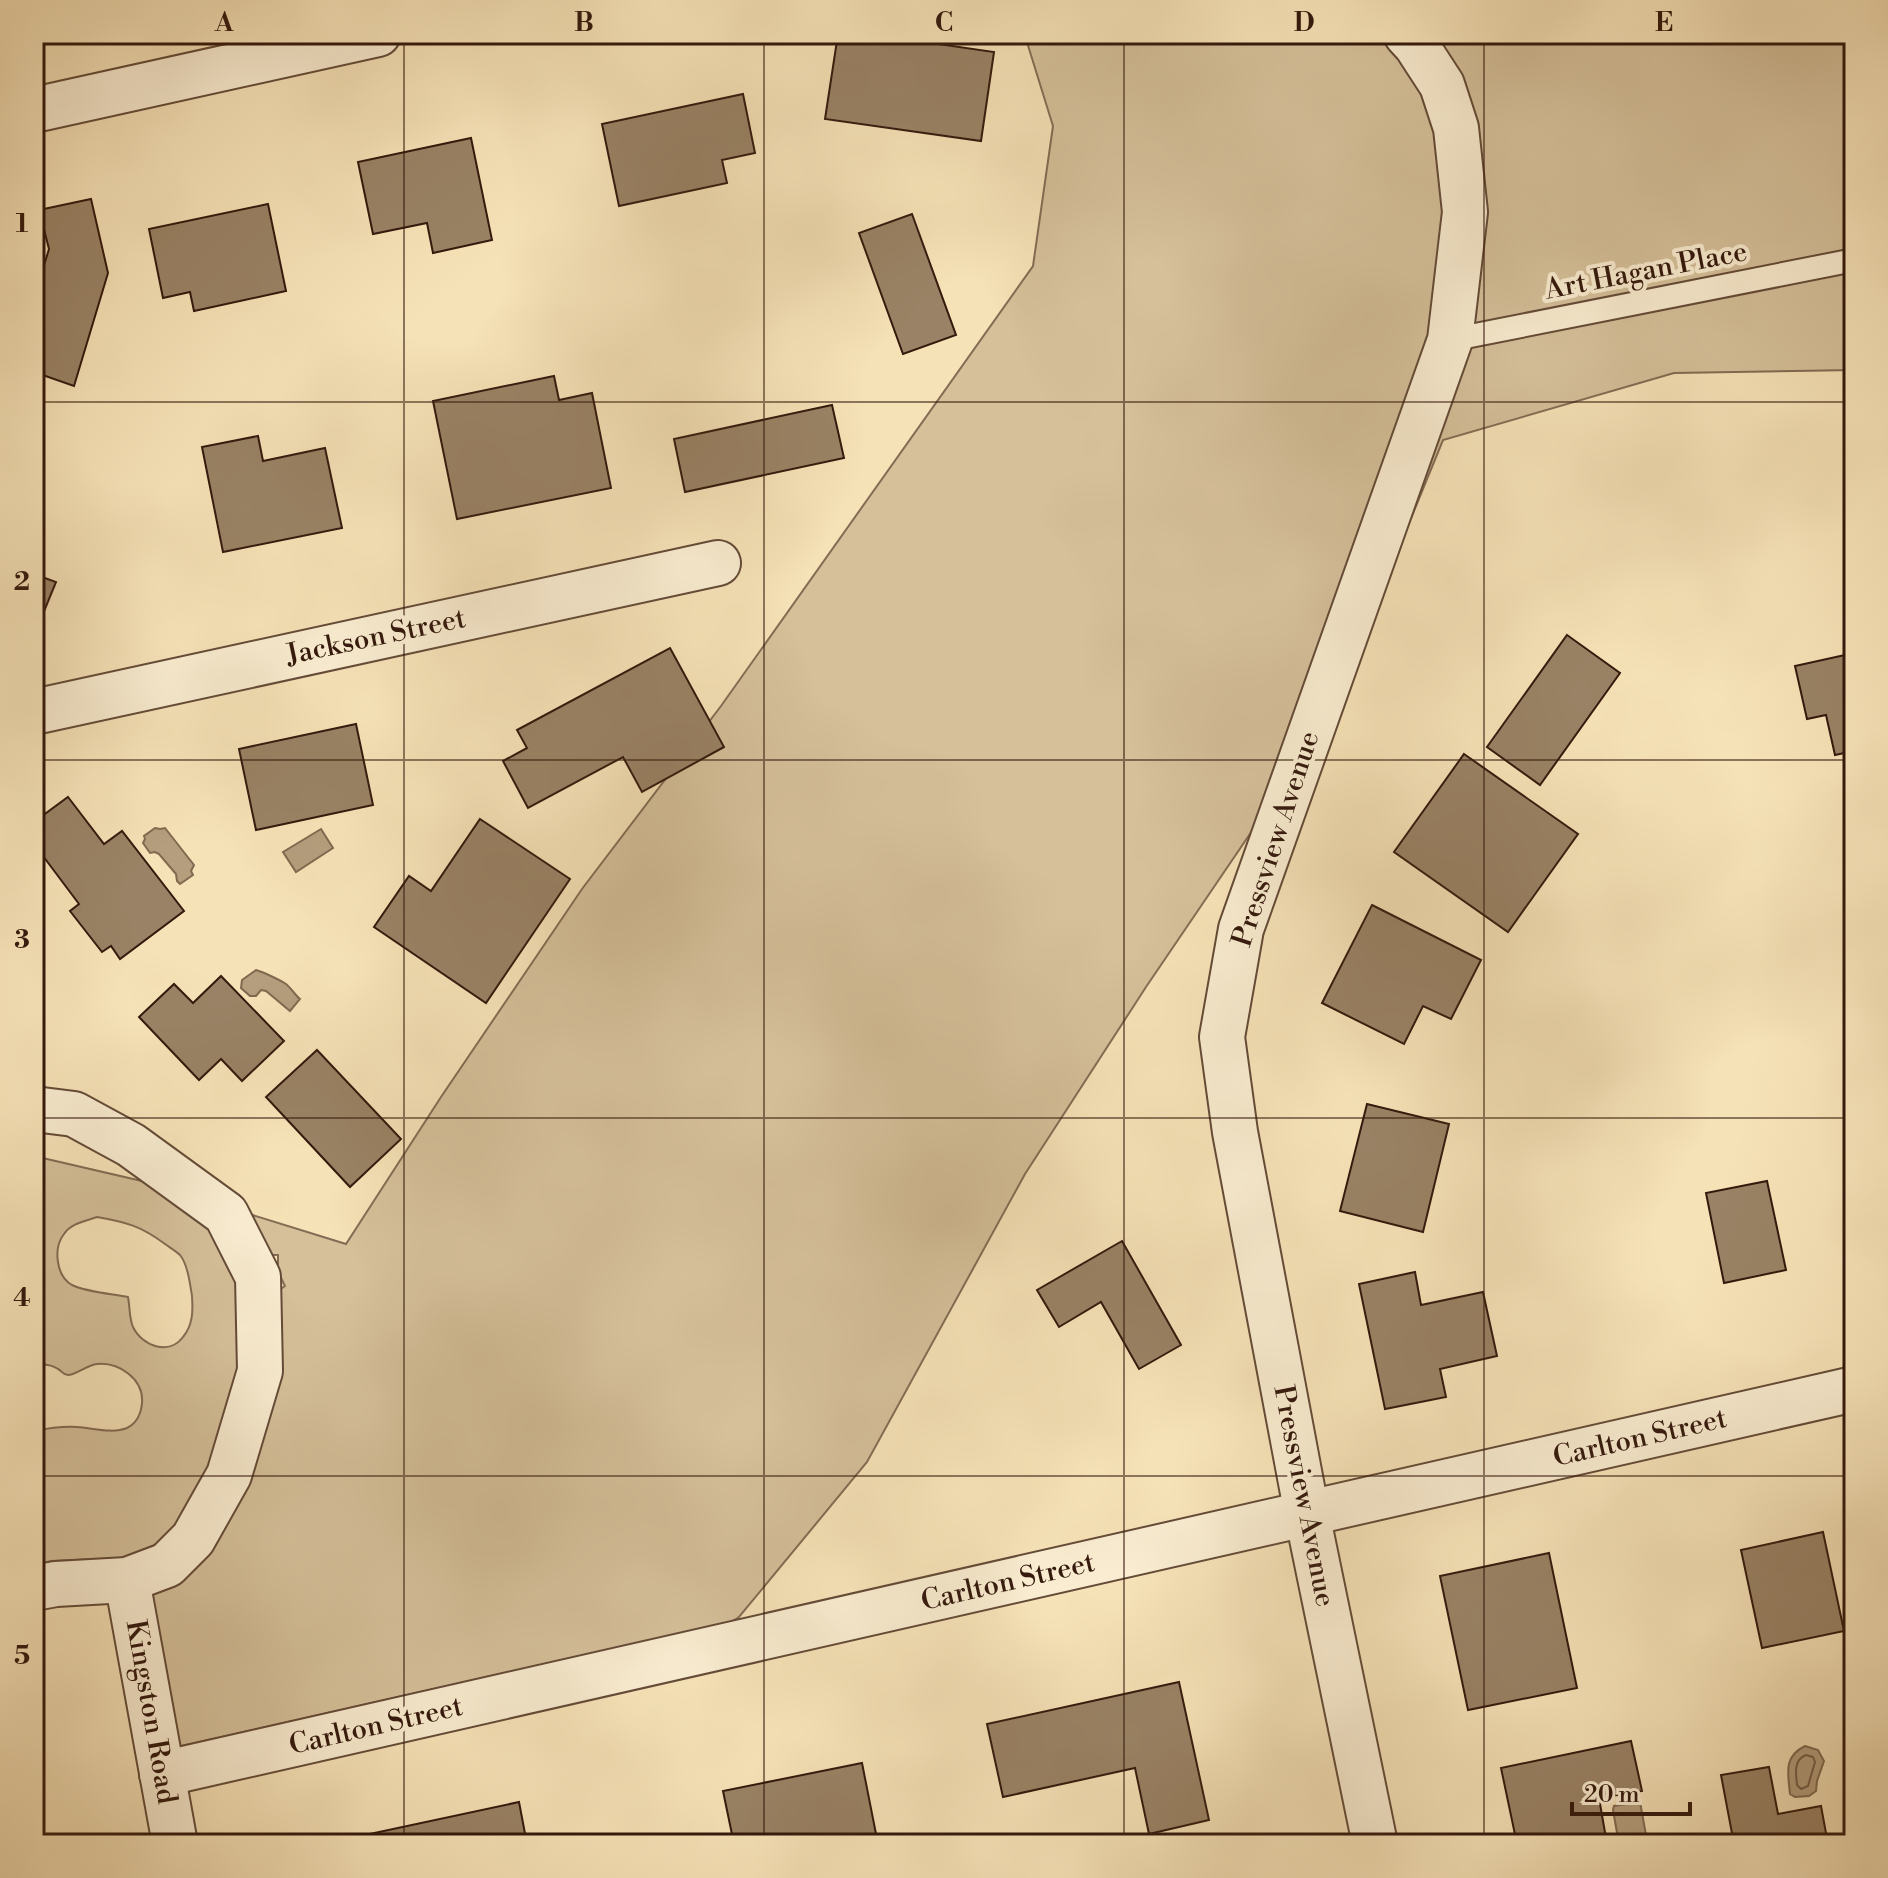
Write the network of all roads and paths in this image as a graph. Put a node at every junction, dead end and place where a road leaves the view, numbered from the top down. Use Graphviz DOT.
graph roads {
  1 [pos="378,34"];
  2 [pos="1417,38"];
  3 [pos="34,110"];
  4 [pos="1854,260"];
  5 [pos="1450,340"];
  6 [pos="718,563"];
  7 [pos="34,712"];
  8 [pos="34,1109"];
  9 [pos="1854,1389"];
  10 [pos="1307,1514"];
  11 [pos="127,1580"];
  12 [pos="34,1588"];
  13 [pos="162,1774"];
  14 [pos="175,1844"];
  15 [pos="1375,1844"];
  1 -- 3 [label="street"];
  2 -- 5 [label="street, Pressview Avenue"];
  4 -- 5 [label="lane, Art Hagan Place"];
  5 -- 10 [label="street, Pressview Avenue"];
  6 -- 7 [label="street, Jackson Street"];
  8 -- 11 [label="street"];
  9 -- 10 [label="street, Carlton Street"];
  10 -- 13 [label="street, Carlton Street"];
  10 -- 15 [label="street, Pressview Avenue"];
  11 -- 12 [label="street"];
  11 -- 13 [label="street, Kingston Road"];
  13 -- 14 [label="street, Kingston Road"];
}
